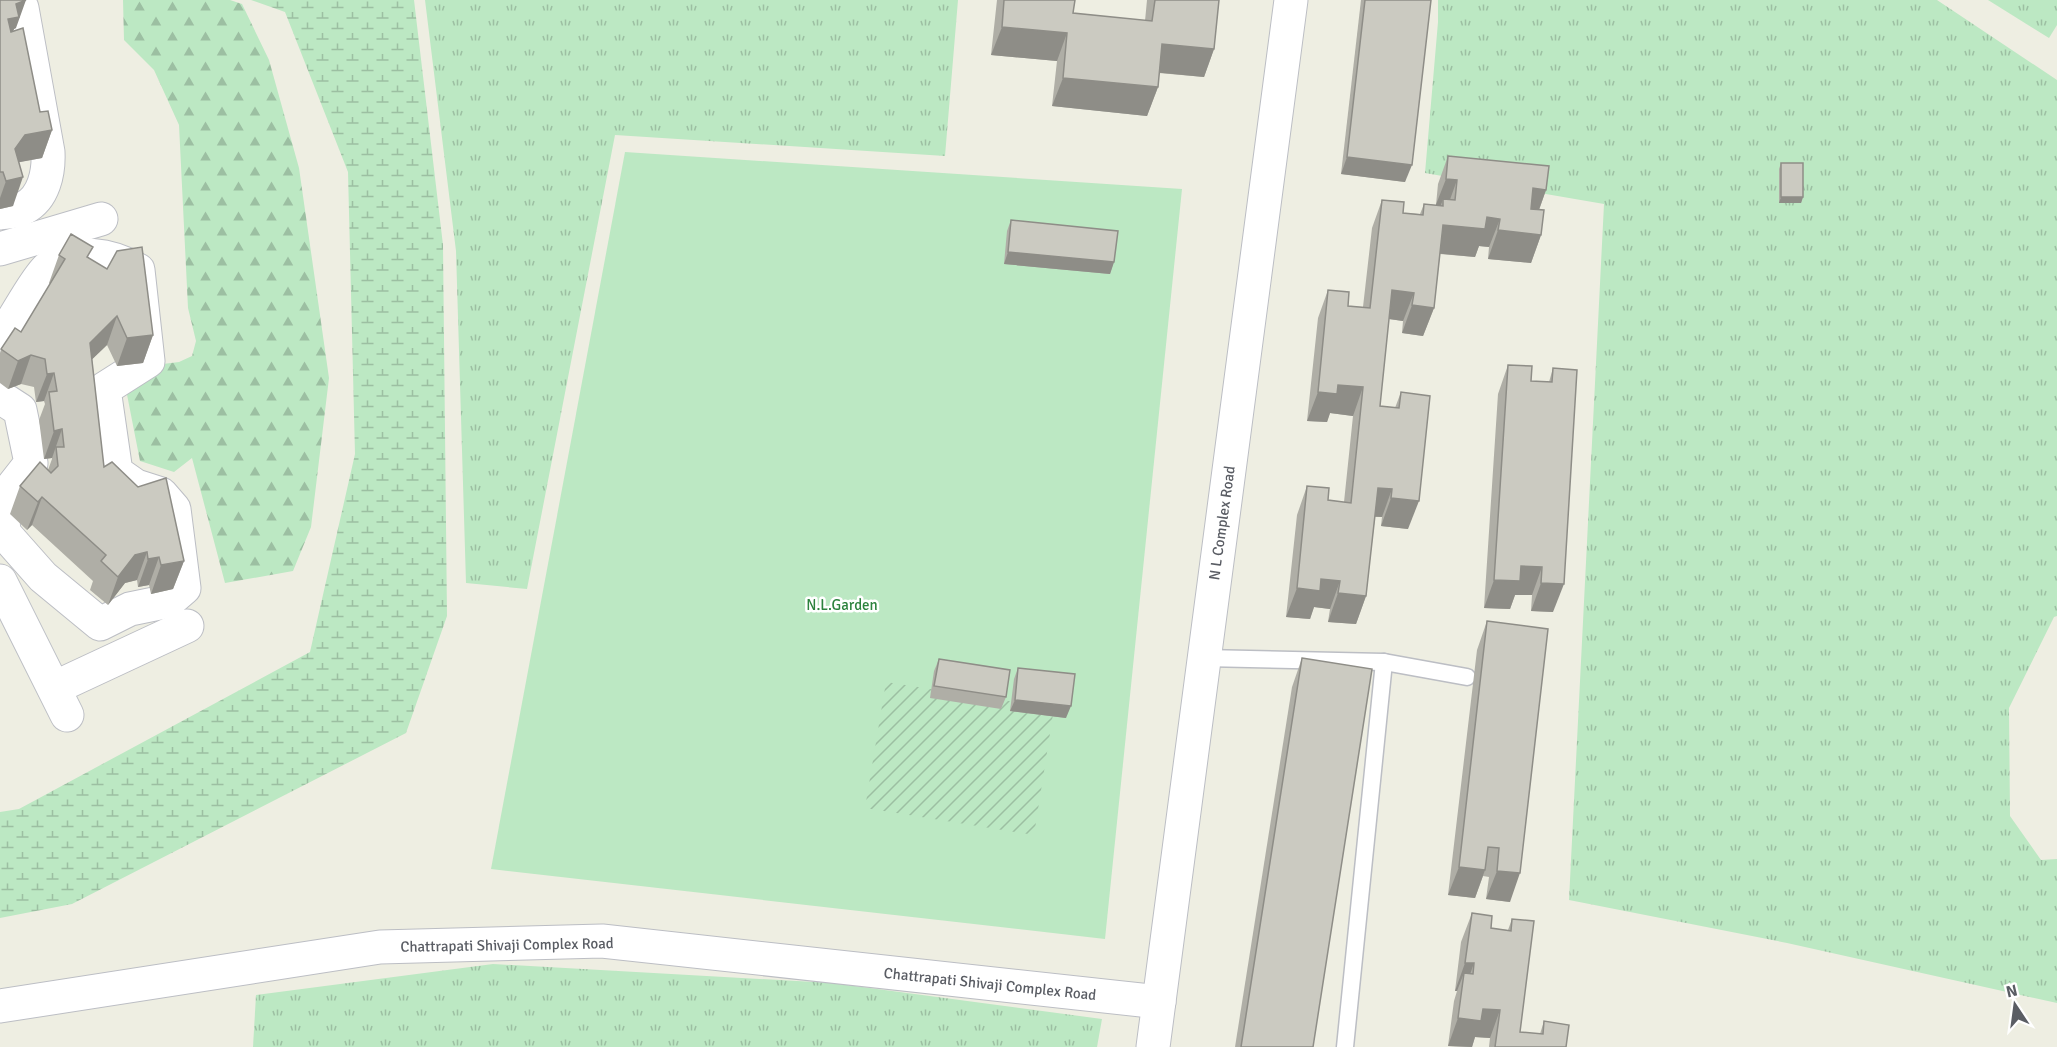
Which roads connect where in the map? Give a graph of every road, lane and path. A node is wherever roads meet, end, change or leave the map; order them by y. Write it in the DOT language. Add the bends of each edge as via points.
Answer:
graph roads {
  1 [pos="13,0"];
  2 [pos="1291,0"];
  3 [pos="0,213"];
  4 [pos="101,219"];
  5 [pos="0,249"];
  6 [pos="0,341"];
  7 [pos="0,397"];
  8 [pos="11,427"];
  9 [pos="2,533"];
  10 [pos="0,581"];
  11 [pos="187,626"];
  12 [pos="1204,658"];
  13 [pos="1384,662"];
  14 [pos="1467,677"];
  15 [pos="1159,1002"];
  16 [pos="0,1006"];
  17 [pos="1153,1047"];
  18 [pos="1345,1047"];
  1 -- 3 [label="street" via="22,8 49,168 38,195 24,209"];
  2 -- 12 [label="street, N L Complex Road"];
  4 -- 5 [label="street"];
  6 -- 9 [label="street" via="48,268 74,255 126,263 138,270 148,361 104,389 107,410 116,472 136,486 161,494 174,509 184,588 169,601 130,609 100,624 43,577"];
  7 -- 8 [label="street" via="20,410"];
  8 -- 9 [label="street" via="31,463 2,506"];
  10 -- 11 [label="street" via="61,702"];
  12 -- 13 [label="lane"];
  12 -- 15 [label="street, N L Complex Road"];
  13 -- 14 [label="lane"];
  13 -- 18 [label="lane"];
  15 -- 16 [label="street, Chattrapati Shivaji Complex Road" via="602,941 380,947"];
  15 -- 17 [label="street, N L Complex Road"];
}
